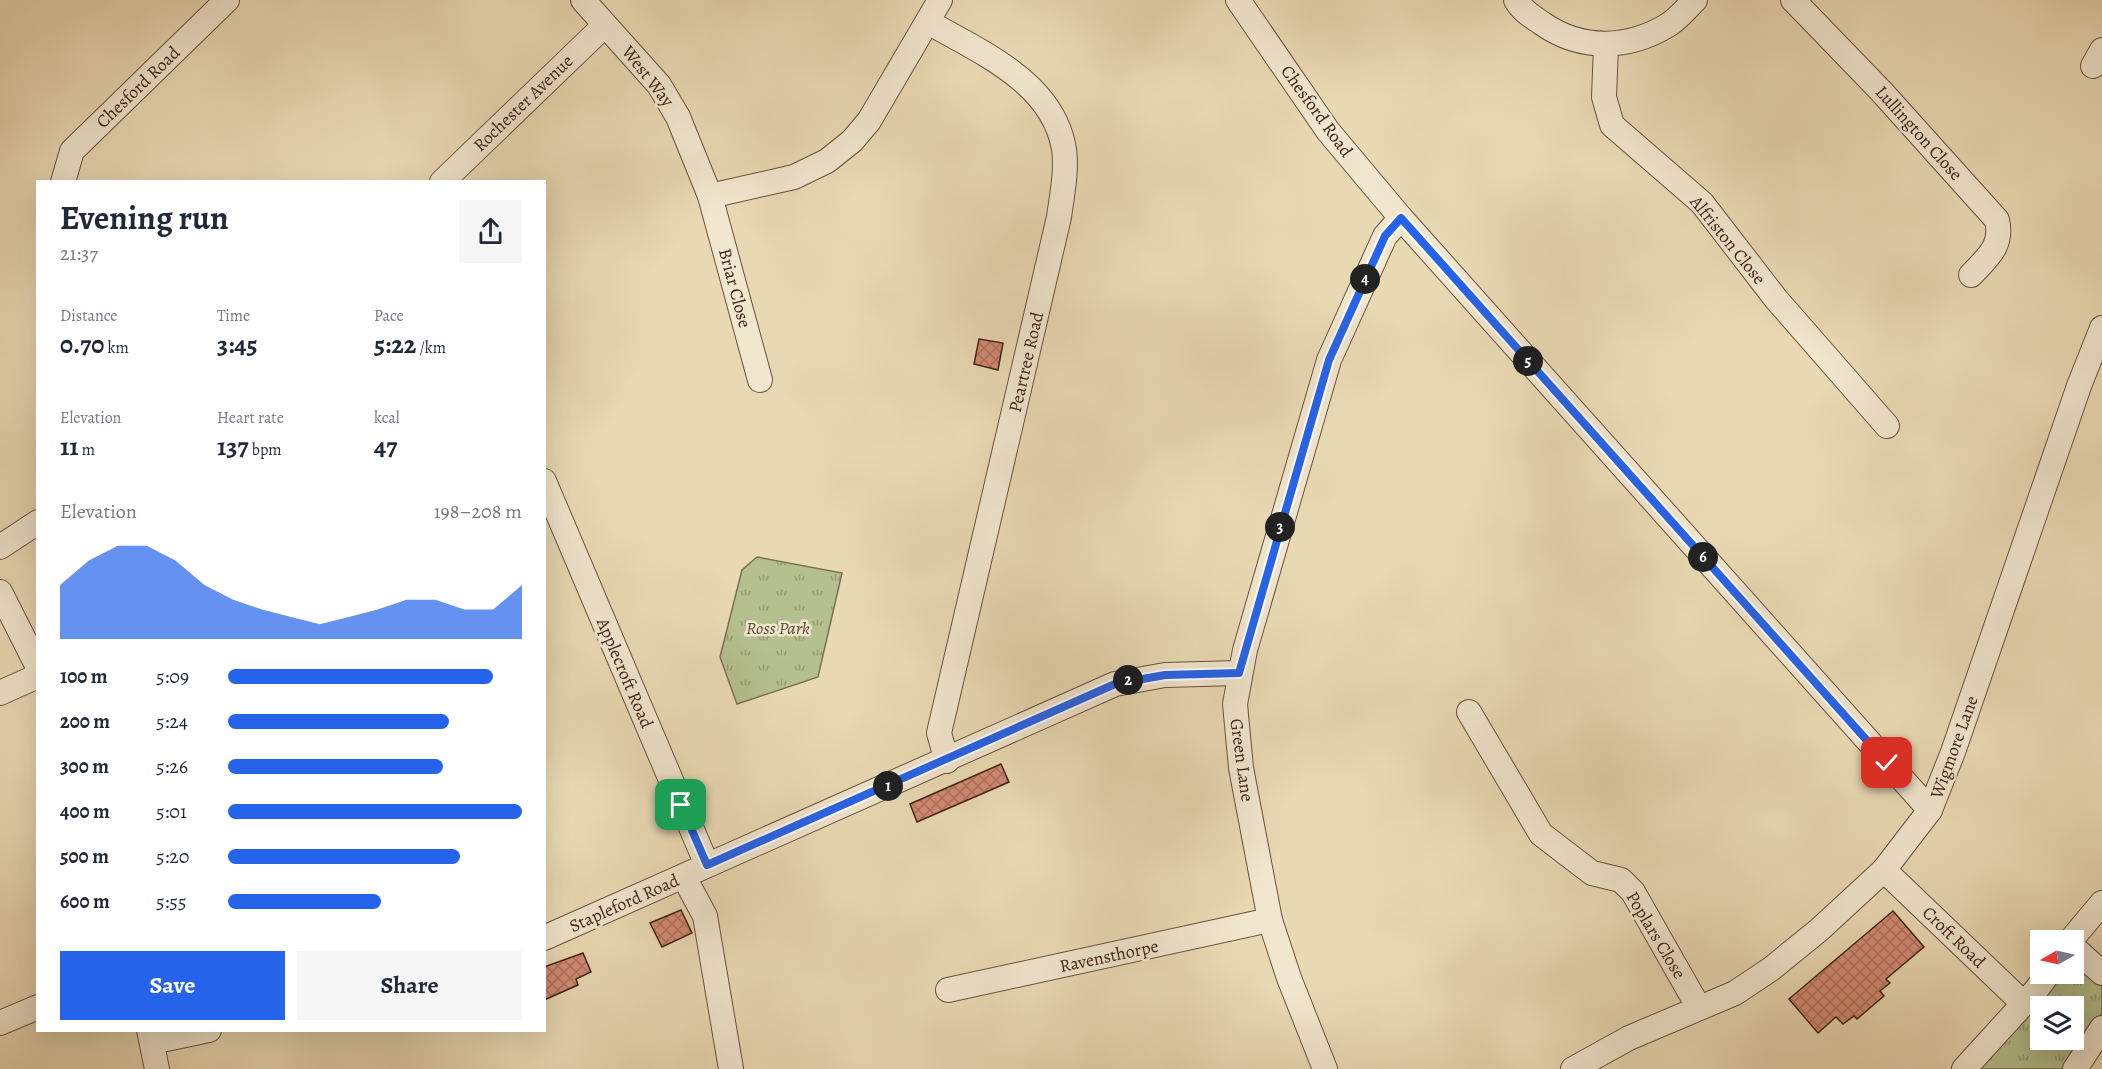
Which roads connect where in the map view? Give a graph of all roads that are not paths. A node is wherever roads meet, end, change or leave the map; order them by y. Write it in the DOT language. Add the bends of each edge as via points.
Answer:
graph roads {
  1 [pos="227,0"];
  2 [pos="583,0"];
  3 [pos="940,0"];
  4 [pos="1238,0"];
  5 [pos="1516,0"];
  6 [pos="1695,0"];
  7 [pos="1793,0"];
  8 [pos="928,22"];
  9 [pos="604,25"];
  10 [pos="1606,46"];
  11 [pos="64,180"];
  12 [pos="444,180"];
  13 [pos="710,196"];
  14 [pos="1401,218"];
  15 [pos="1971,275"];
  16 [pos="2102,328"];
  17 [pos="760,380"];
  18 [pos="1887,426"];
  19 [pos="546,486"];
  20 [pos="36,523"];
  21 [pos="0,547"];
  22 [pos="0,592"];
  23 [pos="36,663"];
  24 [pos="1239,673"];
  25 [pos="36,677"];
  26 [pos="0,693"];
  27 [pos="1469,712"];
  28 [pos="947,761"];
  29 [pos="1930,810"];
  30 [pos="707,865"];
  31 [pos="1884,870"];
  32 [pos="684,877"];
  33 [pos="2102,903"];
  34 [pos="1270,920"];
  35 [pos="2079,930"];
  36 [pos="546,937"];
  37 [pos="2084,957"];
  38 [pos="2102,973"];
  39 [pos="2040,984"];
  40 [pos="948,990"];
  41 [pos="2024,1004"];
  42 [pos="36,1008"];
  43 [pos="1699,1008"];
  44 [pos="0,1023"];
  45 [pos="2102,1028"];
  46 [pos="189,1032"];
  47 [pos="150,1036"];
  48 [pos="157,1069"];
  49 [pos="731,1069"];
  50 [pos="1325,1069"];
  51 [pos="1574,1069"];
  52 [pos="1964,1069"];
  53 [pos="2075,1069"];
  1 -- 11 [label="street, Chesford Road" via="72,152"];
  2 -- 9 [label="street, West Way"];
  3 -- 8 [label="street"];
  4 -- 14 [label="street, Chesford Road" via="1328,131"];
  5 -- 10 [label="street" via="1558,34"];
  6 -- 10 [label="street" via="1670,24 1639,39"];
  7 -- 15 [label="street, Lullington Close" via="1996,220 1999,232 1994,251"];
  8 -- 13 [label="street" via="868,121 852,141 827,161 794,177"];
  8 -- 28 [label="street, Peartree Road" via="1017,76 1037,93 1060,133 1065,166 1059,217 939,734"];
  9 -- 12 [label="street, Rochester Avenue"];
  9 -- 13 [label="street, West Way" via="664,93 691,144"];
  10 -- 18 [label="street, Alfriston Close" via="1604,97 1612,126 1702,203 1776,299"];
  13 -- 17 [label="street, Briar Close"];
  14 -- 24 [label="street, Green Lane" via="1385,236 1329,360"];
  14 -- 29 [label="street, Chesford Road"];
  16 -- 29 [label="street, Wigmore Lane"];
  19 -- 30 [label="street, Applecroft Road"];
  20 -- 21 [label="street"];
  22 -- 23 [label="street"];
  24 -- 28 [label="street, Stapleford Road" via="1165,675 1115,684"];
  24 -- 34 [label="street, Green Lane" via="1235,704 1237,736"];
  25 -- 26 [label="street"];
  27 -- 43 [label="street, Poplars Close" via="1541,834 1592,873 1621,880 1633,892"];
  28 -- 30 [label="street, Stapleford Road"];
  29 -- 31 [label="street, Wigmore Lane"];
  30 -- 32 [label="street, Stapleford Road"];
  31 -- 41 [label="street, Croft Road"];
  31 -- 43 [label="street, Wigmore Lane" via="1771,969 1735,993"];
  32 -- 36 [label="street, Stapleford Road"];
  32 -- 49 [label="street" via="705,916"];
  33 -- 35 [label="street"];
  34 -- 40 [label="street, Ravensthorpe"];
  34 -- 50 [label="street, Green Lane"];
  37 -- 38 [label="street"];
  39 -- 41 [label="street"];
  41 -- 52 [label="street"];
  42 -- 44 [label="street"];
  43 -- 51 [label="street, Wigmore Lane" via="1629,1038"];
  45 -- 53 [label="street"];
  46 -- 47 [label="street"];
  47 -- 48 [label="street"];
}
